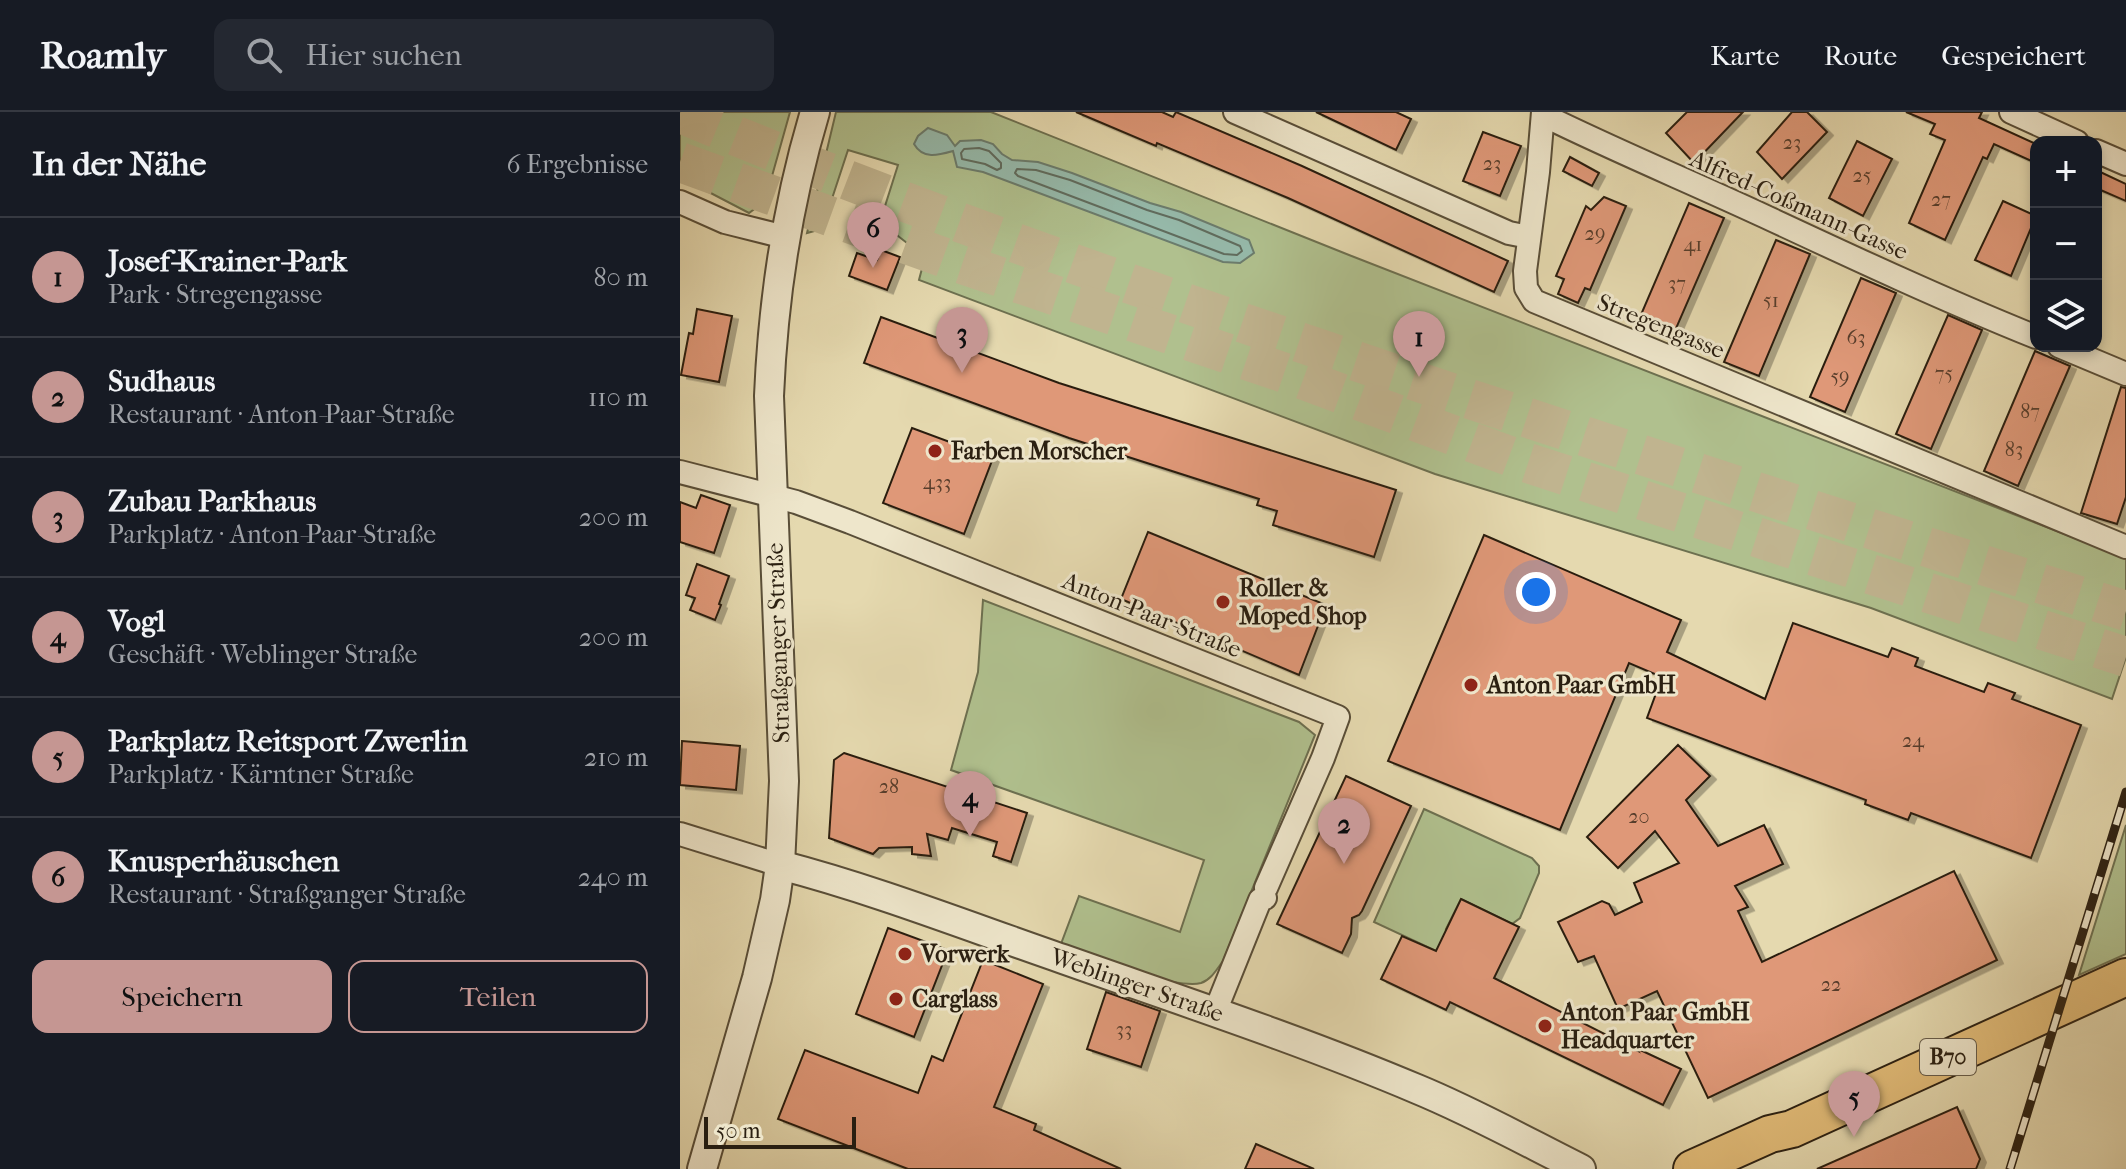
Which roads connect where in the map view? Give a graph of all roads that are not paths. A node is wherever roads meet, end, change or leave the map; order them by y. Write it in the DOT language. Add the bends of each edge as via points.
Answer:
graph roads {
  1 [pos="815,112"];
  2 [pos="1235,112"];
  3 [pos="2011,112"];
  4 [pos="1543,114"];
  5 [pos="2064,136"];
  6 [pos="2102,154"];
  7 [pos="2126,164"];
  8 [pos="680,202"];
  9 [pos="785,237"];
  10 [pos="1529,237"];
  11 [pos="2030,334"];
  12 [pos="2073,352"];
  13 [pos="2126,374"];
  14 [pos="680,472"];
  15 [pos="773,496"];
  16 [pos="2126,547"];
  17 [pos="680,834"];
  18 [pos="780,865"];
  19 [pos="2126,977"];
  20 [pos="1215,1012"];
  21 [pos="702,1169"];
  22 [pos="1581,1169"];
  23 [pos="1692,1169"];
  1 -- 9 [label="street, Straßganger Straße"];
  2 -- 10 [label="street" via="1509,233"];
  3 -- 5 [label="street"];
  4 -- 10 [label="street, Alfred-Coßmann-Gasse"];
  4 -- 11 [label="street, Alfred-Coßmann-Gasse"];
  6 -- 7 [label="street"];
  8 -- 9 [label="street" via="725,222"];
  9 -- 15 [label="street, Straßganger Straße" via="771,341"];
  10 -- 16 [label="street, Stregengasse" via="1525,278 1534,301"];
  12 -- 13 [label="street"];
  14 -- 15 [label="street"];
  15 -- 18 [label="street, Straßganger Straße" via="784,781"];
  15 -- 20 [label="street, Anton-Paar-Straße" via="1338,717"];
  17 -- 18 [label="street, Weblinger Straße"];
  18 -- 20 [label="street, Weblinger Straße"];
  18 -- 21 [label="street, Straßganger Straße" via="757,978"];
  19 -- 23 [label="main road, B70"];
  20 -- 22 [label="street, Weblinger Straße" via="1421,1090"];
}
